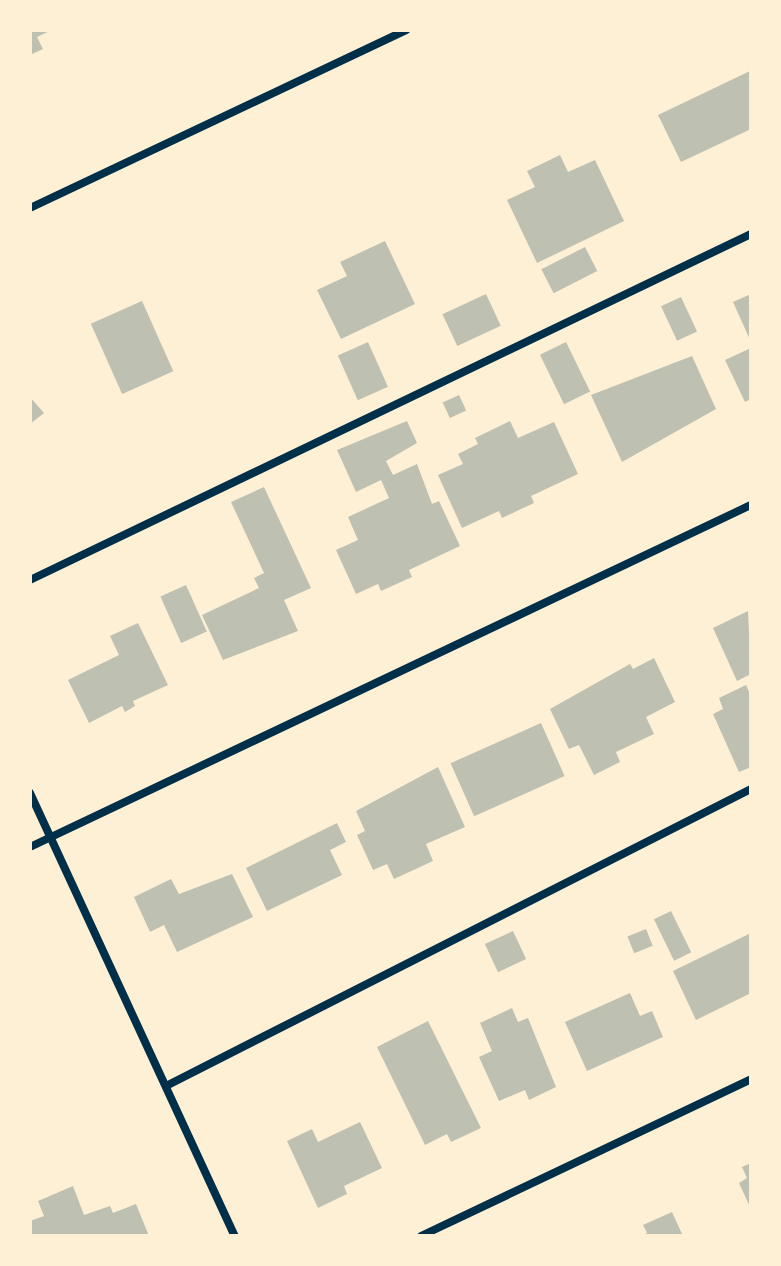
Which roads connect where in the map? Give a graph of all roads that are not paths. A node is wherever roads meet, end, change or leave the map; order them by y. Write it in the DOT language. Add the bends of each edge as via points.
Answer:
graph roads {
  1 [pos="406,30"];
  2 [pos="30,208"];
  3 [pos="751,234"];
  4 [pos="751,505"];
  5 [pos="30,580"];
  6 [pos="751,789"];
  7 [pos="30,793"];
  8 [pos="51,837"];
  9 [pos="30,847"];
  10 [pos="751,1079"];
  11 [pos="166,1086"];
  12 [pos="235,1236"];
  13 [pos="421,1236"];
  1 -- 2 [label="street"];
  3 -- 5 [label="street"];
  4 -- 8 [label="street"];
  6 -- 11 [label="street"];
  7 -- 8 [label="street"];
  8 -- 9 [label="street"];
  8 -- 11 [label="street"];
  10 -- 13 [label="street"];
  11 -- 12 [label="street"];
}
